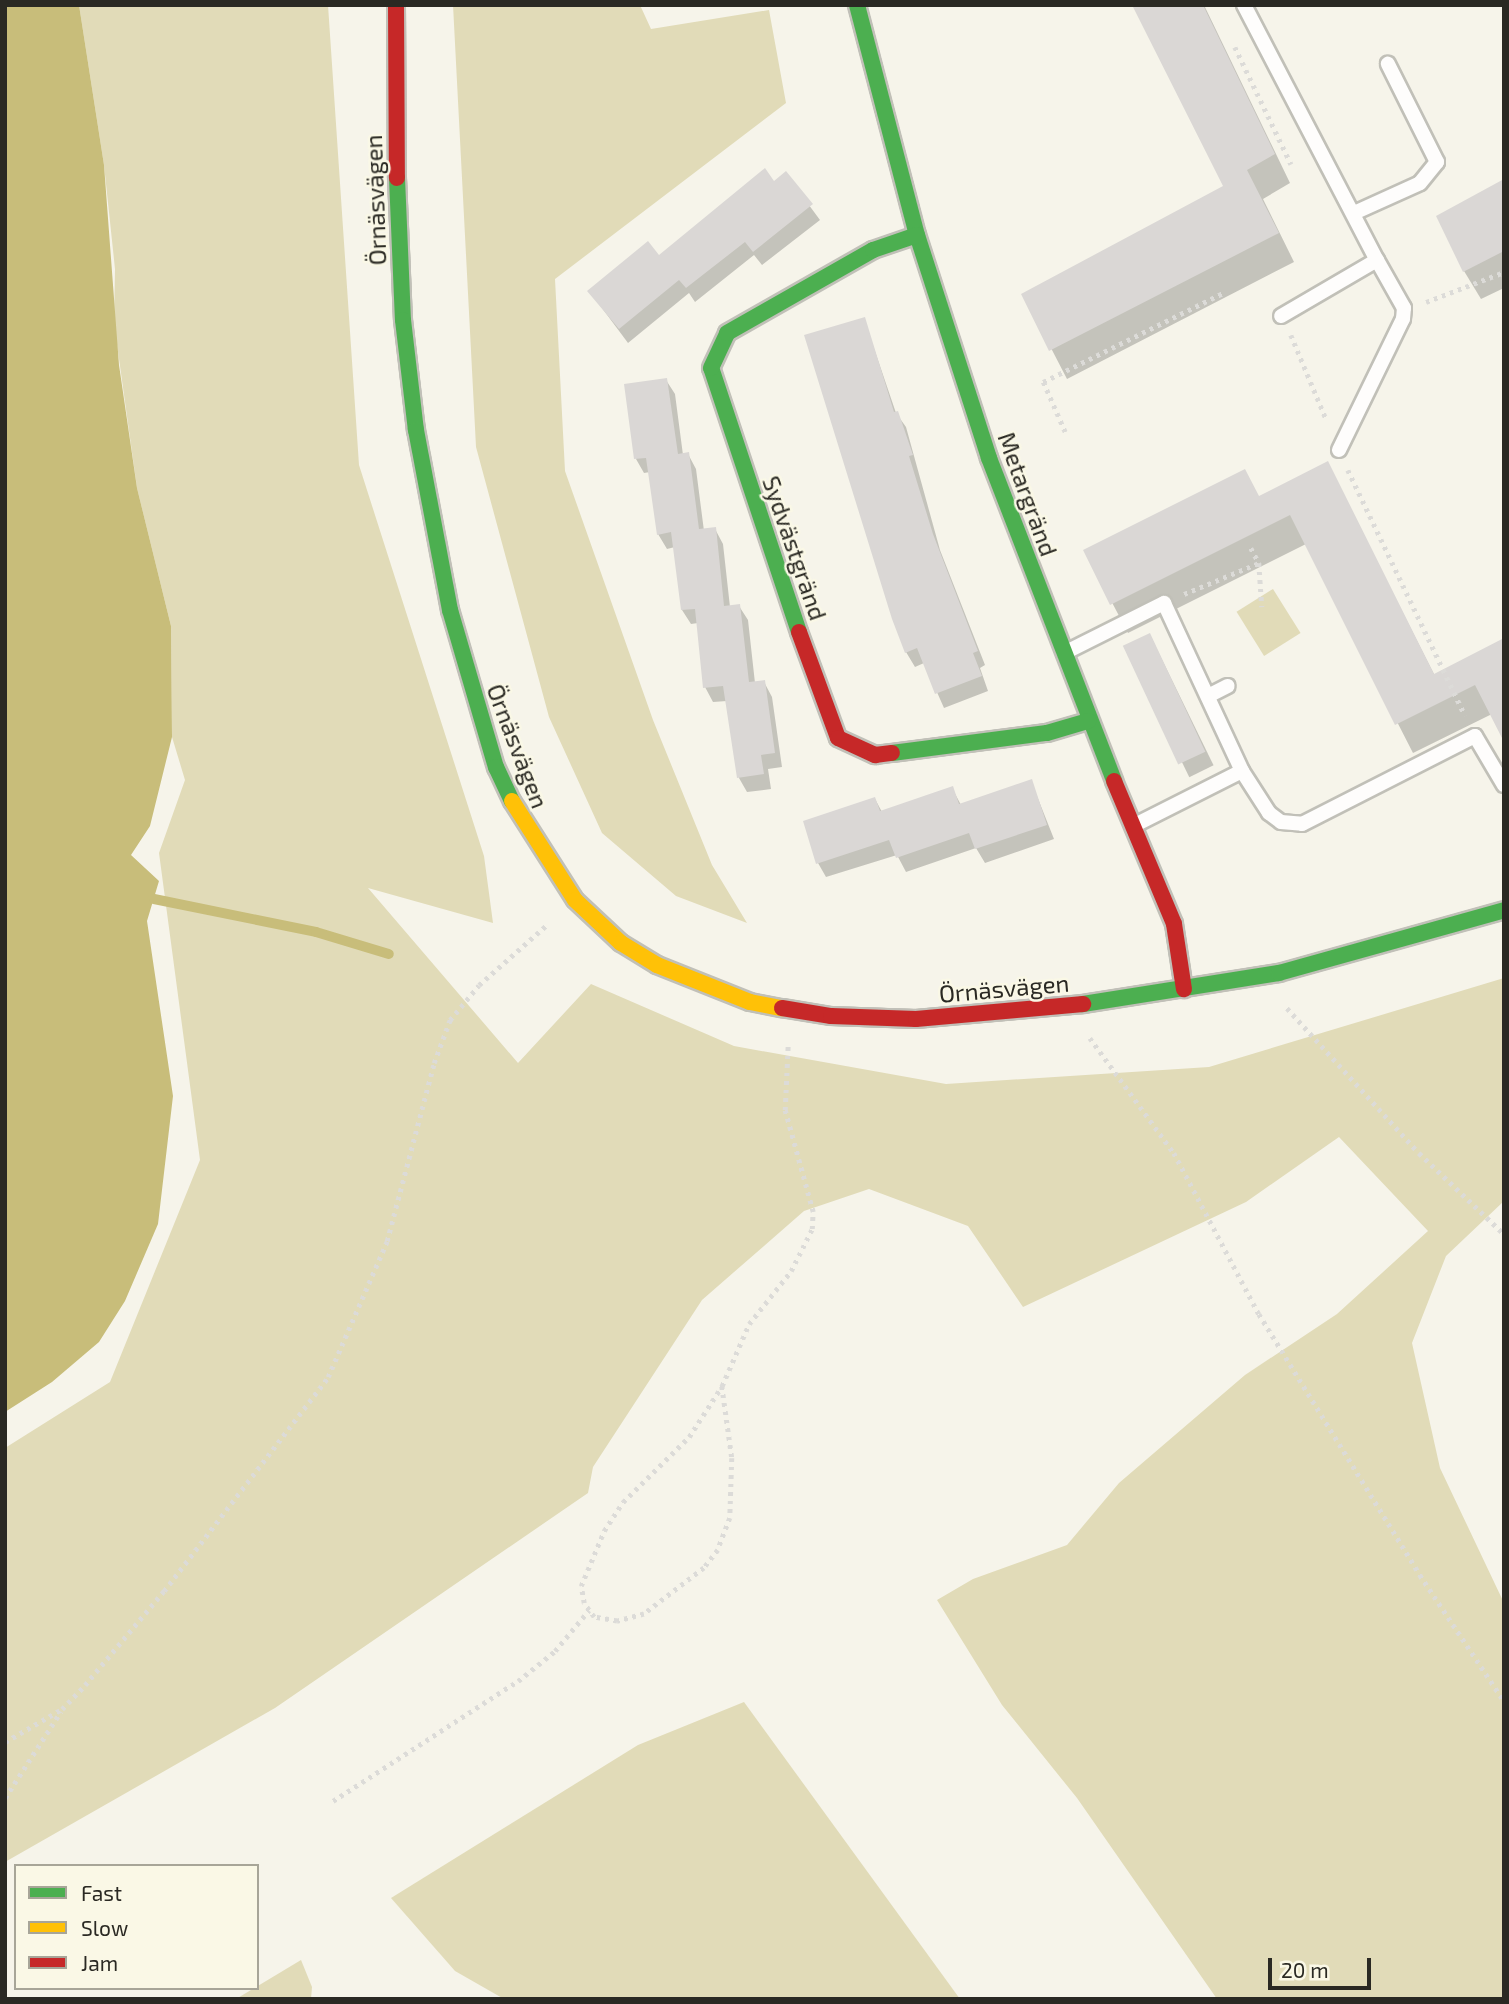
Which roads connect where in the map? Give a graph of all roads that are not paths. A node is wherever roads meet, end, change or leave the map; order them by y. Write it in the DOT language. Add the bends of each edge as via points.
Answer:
graph roads {
  1 [pos="396,5"];
  2 [pos="857,5"];
  3 [pos="1244,5"];
  4 [pos="1388,64"];
  5 [pos="1354,213"];
  6 [pos="917,235"];
  7 [pos="1377,260"];
  8 [pos="1281,316"];
  9 [pos="1339,450"];
  10 [pos="1063,654"];
  11 [pos="1228,686"];
  12 [pos="1208,696"];
  13 [pos="1088,721"];
  14 [pos="1242,771"];
  15 [pos="1504,785"];
  16 [pos="1132,827"];
  17 [pos="1504,910"];
  18 [pos="1184,989"];
  1 -- 18 [label="street, Örnäsvägen" via="397,208 403,320 432,526 469,680 496,767 519,817 575,900 621,943 657,965 721,993 793,1012 916,1019 1066,1006"];
  2 -- 6 [label="street, Metargränd"];
  3 -- 5 [label="lane"];
  4 -- 5 [label="lane" via="1437,162 1419,183"];
  5 -- 7 [label="lane"];
  6 -- 10 [label="street, Metargränd" via="989,458"];
  6 -- 13 [label="street, Sydvästgränd" via="873,250 727,333 711,368 811,667 838,738 875,755 1047,733"];
  7 -- 8 [label="lane"];
  7 -- 9 [label="lane" via="1404,308 1400,328"];
  10 -- 12 [label="lane" via="1164,603"];
  10 -- 13 [label="street, Metargränd"];
  11 -- 12 [label="lane"];
  12 -- 14 [label="lane"];
  13 -- 16 [label="street, Metargränd"];
  14 -- 15 [label="lane" via="1269,813 1281,822 1302,824 1475,736"];
  14 -- 16 [label="lane"];
  16 -- 18 [label="street, Metargränd" via="1174,924"];
  17 -- 18 [label="street, Örnäsvägen" via="1362,953"];
}
